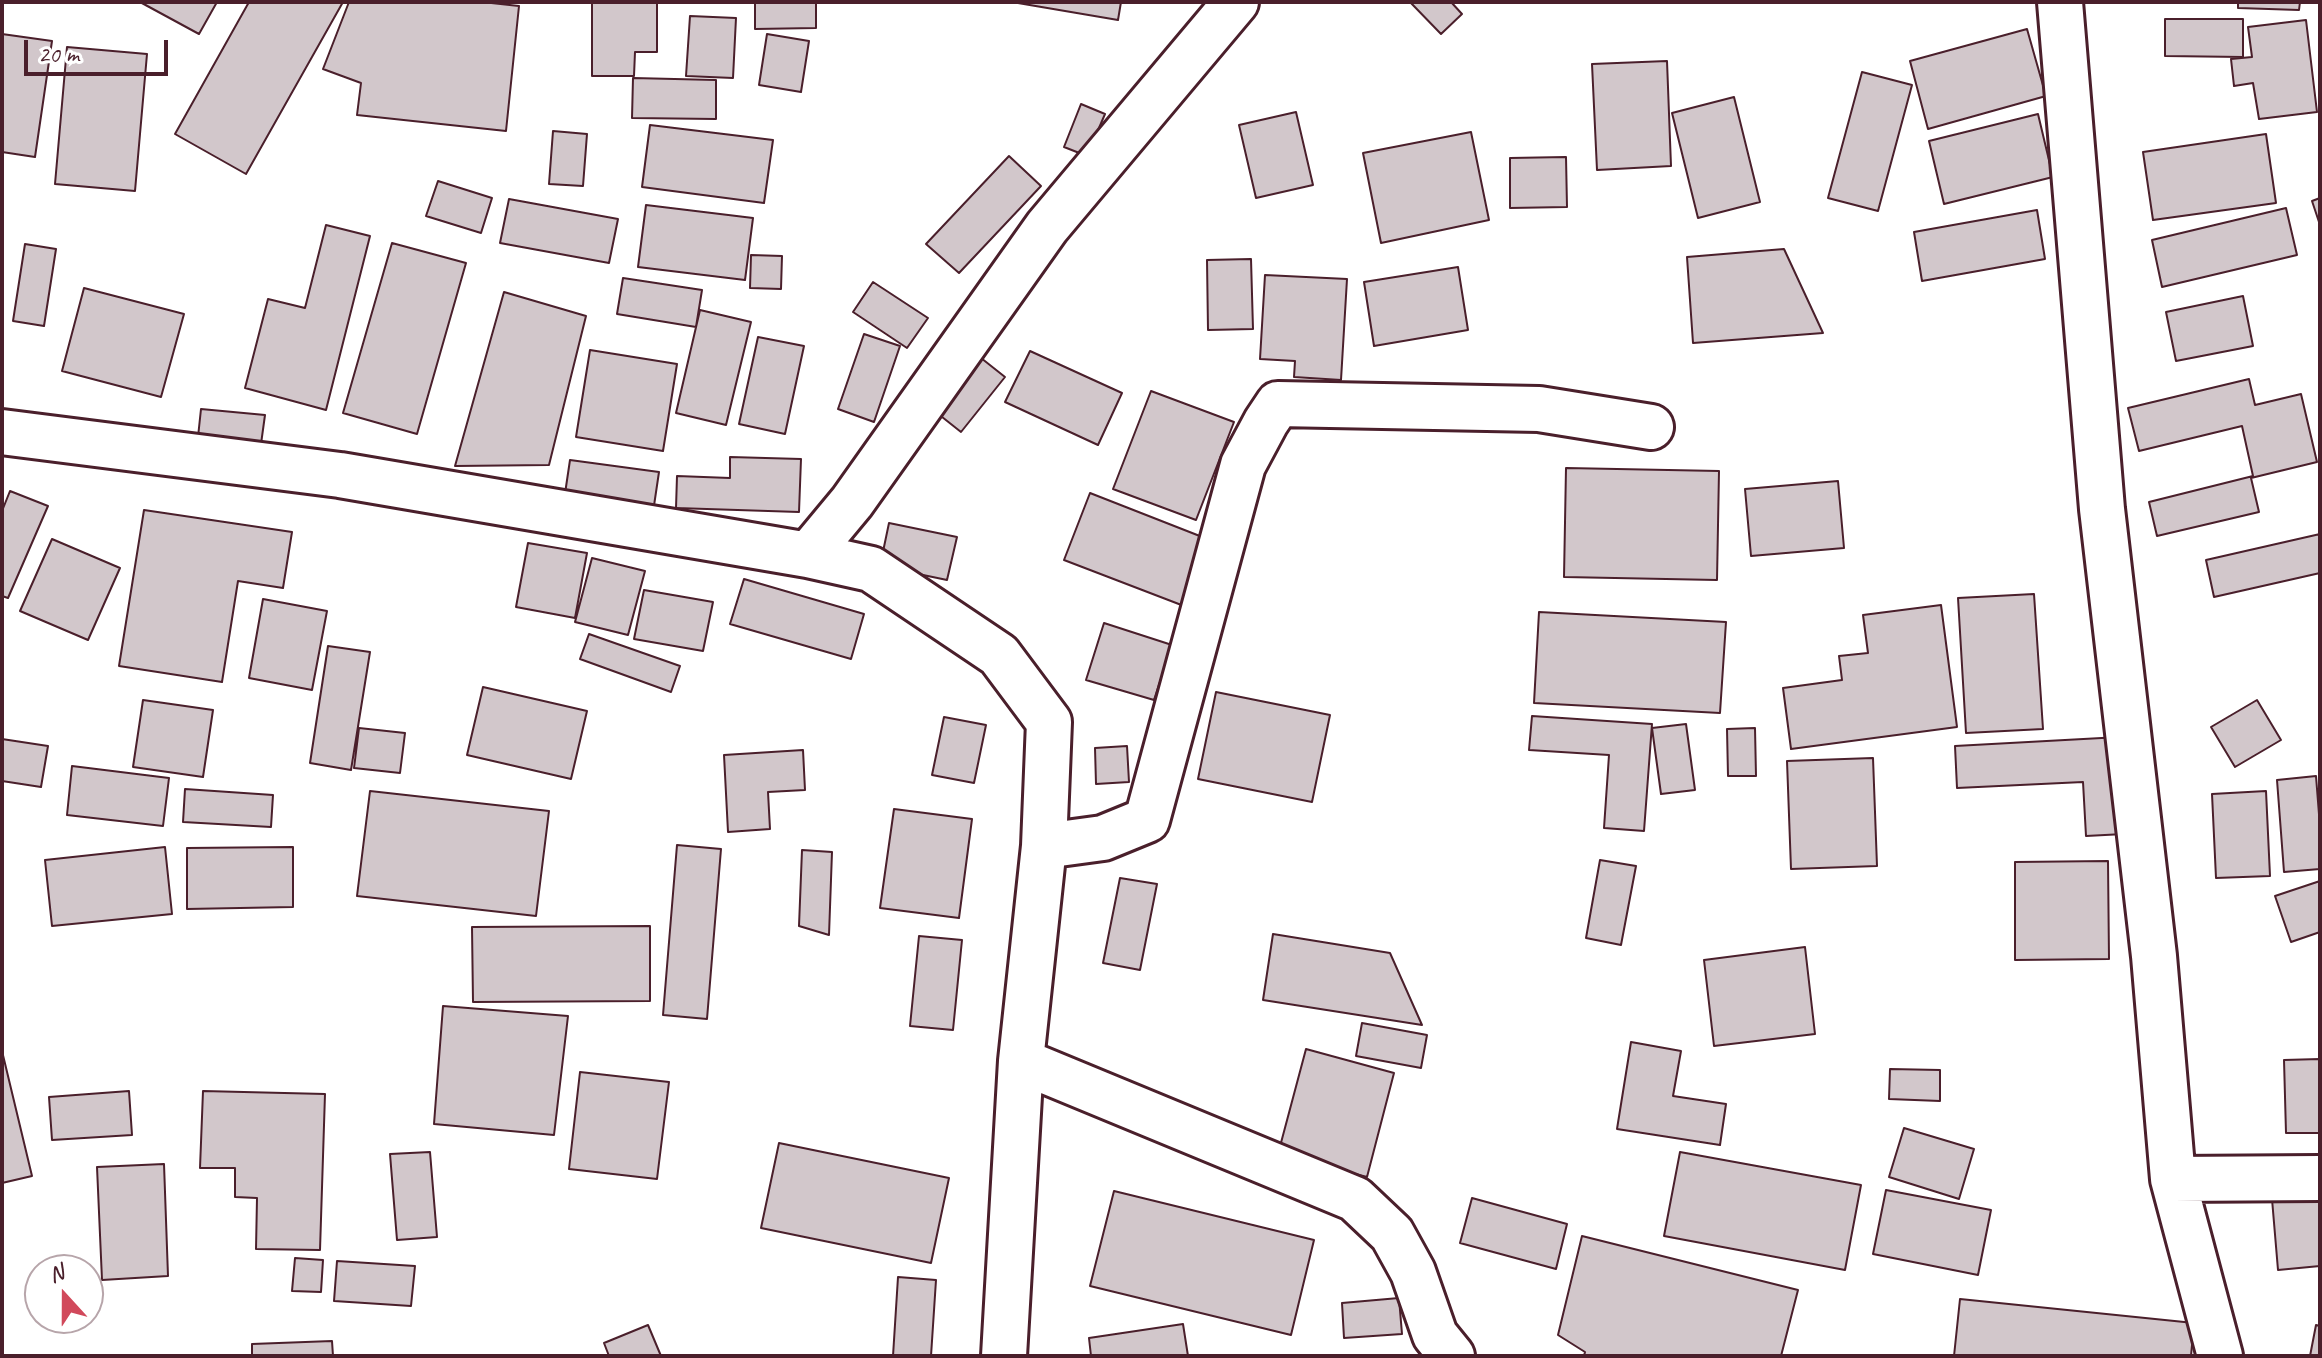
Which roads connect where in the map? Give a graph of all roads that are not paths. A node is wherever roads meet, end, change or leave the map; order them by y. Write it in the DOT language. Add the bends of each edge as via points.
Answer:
graph roads {
  1 [pos="1236,2"];
  2 [pos="2060,2"];
  3 [pos="1651,427"];
  4 [pos="2,432"];
  5 [pos="808,555"];
  6 [pos="1044,846"];
  7 [pos="1021,1061"];
  8 [pos="2320,1178"];
  9 [pos="2173,1179"];
  10 [pos="1004,1356"];
  11 [pos="1452,1356"];
  12 [pos="2220,1356"];
  1 -- 5 [label="street" via="1047,227 852,502"];
  2 -- 9 [label="street" via="2102,509 2154,956"];
  3 -- 6 [label="street" via="1539,409 1278,404 1243,465 1147,820 1103,838"];
  4 -- 5 [label="street" via="340,475"];
  5 -- 6 [label="street" via="871,569 999,655 1049,722"];
  6 -- 7 [label="street"];
  7 -- 10 [label="street"];
  7 -- 11 [label="street" via="1355,1199 1392,1234 1413,1272 1435,1335"];
  8 -- 9 [label="street"];
  9 -- 12 [label="street"];
}
